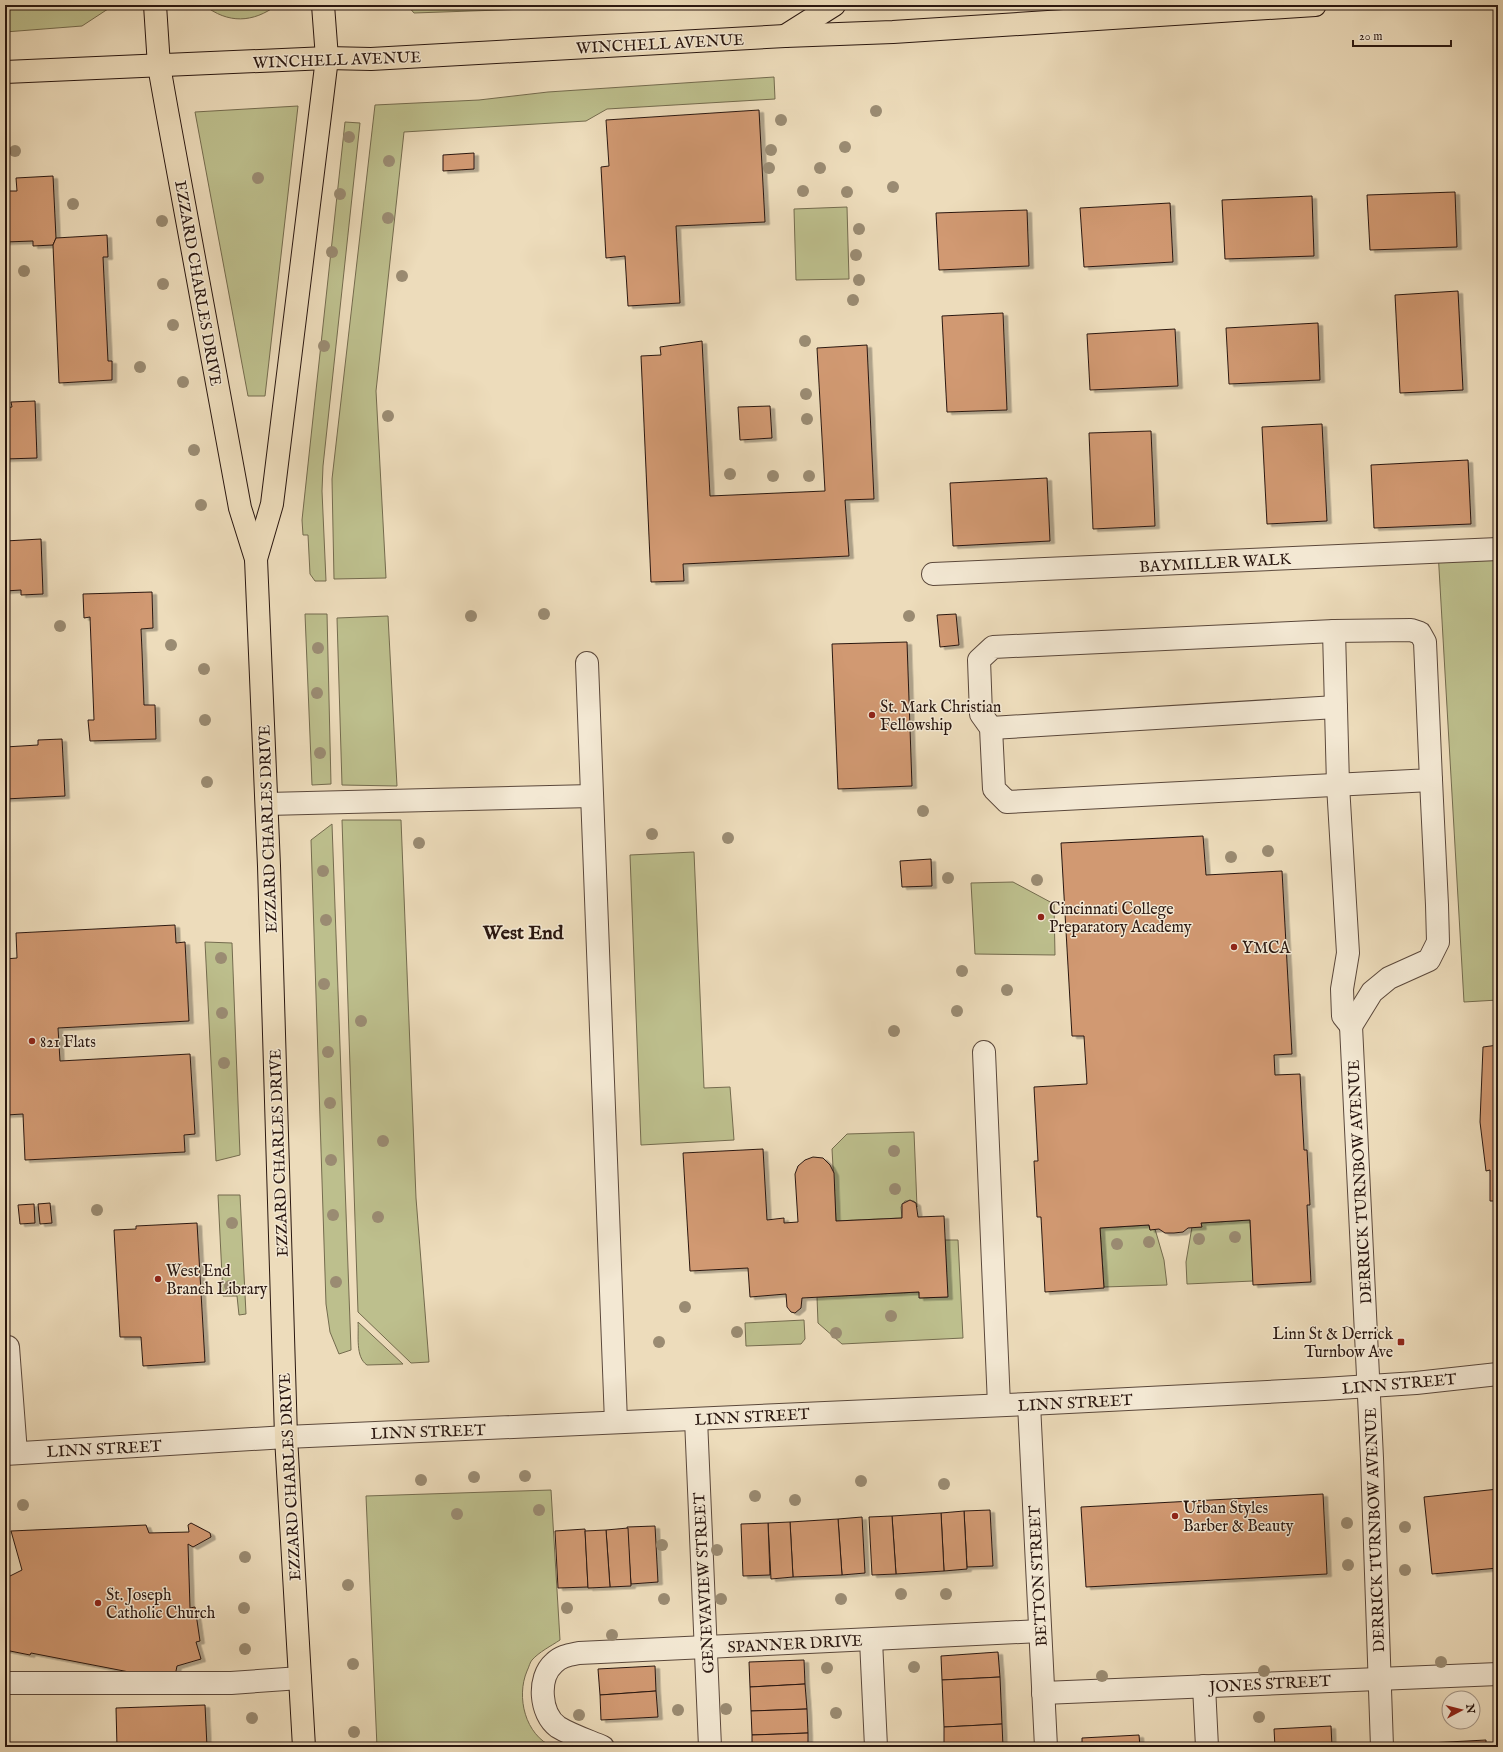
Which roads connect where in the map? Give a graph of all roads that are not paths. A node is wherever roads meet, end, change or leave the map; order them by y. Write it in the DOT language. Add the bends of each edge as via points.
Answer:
graph roads {
  1 [pos="155,5"];
  2 [pos="323,5"];
  3 [pos="834,5"];
  4 [pos="1315,5"];
  5 [pos="785,36"];
  6 [pos="327,58"];
  7 [pos="159,66"];
  8 [pos="5,72"];
  9 [pos="1498,549"];
  10 [pos="256,559"];
  11 [pos="933,574"];
  12 [pos="1334,631"];
  13 [pos="587,662"];
  14 [pos="1336,707"];
  15 [pos="991,728"];
  16 [pos="1431,780"];
  17 [pos="1338,785"];
  18 [pos="592,796"];
  19 [pos="267,804"];
  20 [pos="1351,1026"];
  21 [pos="984,1052"];
  22 [pos="5,1347"];
  23 [pos="1498,1374"];
  24 [pos="1369,1386"];
  25 [pos="1029,1404"];
  26 [pos="999,1405"];
  27 [pos="696,1419"];
  28 [pos="616,1422"];
  29 [pos="286,1437"];
  30 [pos="11,1454"];
  31 [pos="1040,1631"];
  32 [pos="870,1640"];
  33 [pos="706,1647"];
  34 [pos="1498,1674"];
  35 [pos="300,1678"];
  36 [pos="1380,1678"];
  37 [pos="5,1683"];
  38 [pos="1204,1686"];
  39 [pos="1043,1693"];
  40 [pos="304,1747"];
  41 [pos="603,1747"];
  42 [pos="710,1747"];
  43 [pos="876,1747"];
  44 [pos="1046,1747"];
  45 [pos="1207,1747"];
  46 [pos="1382,1747"];
  1 -- 7 [label="main road, EZZARD CHARLES DRIVE"];
  2 -- 6 [label="main road, EZZARD CHARLES DRIVE"];
  3 -- 5 [label="main road"];
  4 -- 5 [label="main road, WINCHELL AVENUE" via="893,32"];
  5 -- 6 [label="main road, WINCHELL AVENUE" via="371,60"];
  6 -- 7 [label="main road, WINCHELL AVENUE"];
  6 -- 10 [label="main road, EZZARD CHARLES DRIVE" via="272,504"];
  7 -- 8 [label="main road, WINCHELL AVENUE"];
  7 -- 10 [label="main road, EZZARD CHARLES DRIVE" via="240,508"];
  9 -- 11 [label="street, BAYMILLER WALK"];
  10 -- 19 [label="main road, EZZARD CHARLES DRIVE"];
  12 -- 14 [label="street"];
  12 -- 15 [label="street" via="993,647 979,660 981,714"];
  12 -- 16 [label="street" via="1411,630 1420,633 1425,642"];
  13 -- 18 [label="street"];
  14 -- 15 [label="street"];
  14 -- 17 [label="street"];
  15 -- 17 [label="street" via="994,788 1007,802"];
  16 -- 17 [label="street"];
  16 -- 20 [label="street" via="1438,942 1429,960 1389,978 1372,992"];
  17 -- 20 [label="street" via="1348,953 1342,989 1343,1016"];
  18 -- 19 [label="street"];
  18 -- 28 [label="street"];
  19 -- 29 [label="main road, EZZARD CHARLES DRIVE"];
  20 -- 24 [label="street, DERRICK TURNBOW AVENUE"];
  21 -- 26 [label="street"];
  22 -- 30 [label="street" via="8,1347"];
  23 -- 24 [label="street, LINN STREET"];
  24 -- 25 [label="street, LINN STREET"];
  24 -- 36 [label="street, DERRICK TURNBOW AVENUE"];
  25 -- 26 [label="street, LINN STREET"];
  25 -- 31 [label="street, BETTON STREET"];
  26 -- 27 [label="street, LINN STREET"];
  27 -- 28 [label="street, LINN STREET"];
  27 -- 33 [label="street, GENEVAVIEW STREET"];
  28 -- 29 [label="street, LINN STREET"];
  29 -- 30 [label="street, LINN STREET"];
  29 -- 35 [label="main road, EZZARD CHARLES DRIVE"];
  31 -- 32 [label="street, SPANNER DRIVE"];
  31 -- 39 [label="street, BETTON STREET"];
  32 -- 33 [label="street, SPANNER DRIVE"];
  32 -- 43 [label="street"];
  33 -- 41 [label="street, SPANNER DRIVE" via="579,1653 564,1656 552,1664 542,1692 545,1710 557,1726"];
  33 -- 42 [label="street, GENEVAVIEW STREET"];
  34 -- 36 [label="street, JONES STREET"];
  35 -- 37 [label="street" via="231,1683"];
  35 -- 40 [label="main road, EZZARD CHARLES DRIVE"];
  36 -- 38 [label="street, JONES STREET"];
  36 -- 46 [label="street, DERRICK TURNBOW AVENUE"];
  38 -- 39 [label="street, JONES STREET"];
  38 -- 45 [label="street"];
  39 -- 44 [label="street, BETTON STREET"];
}
